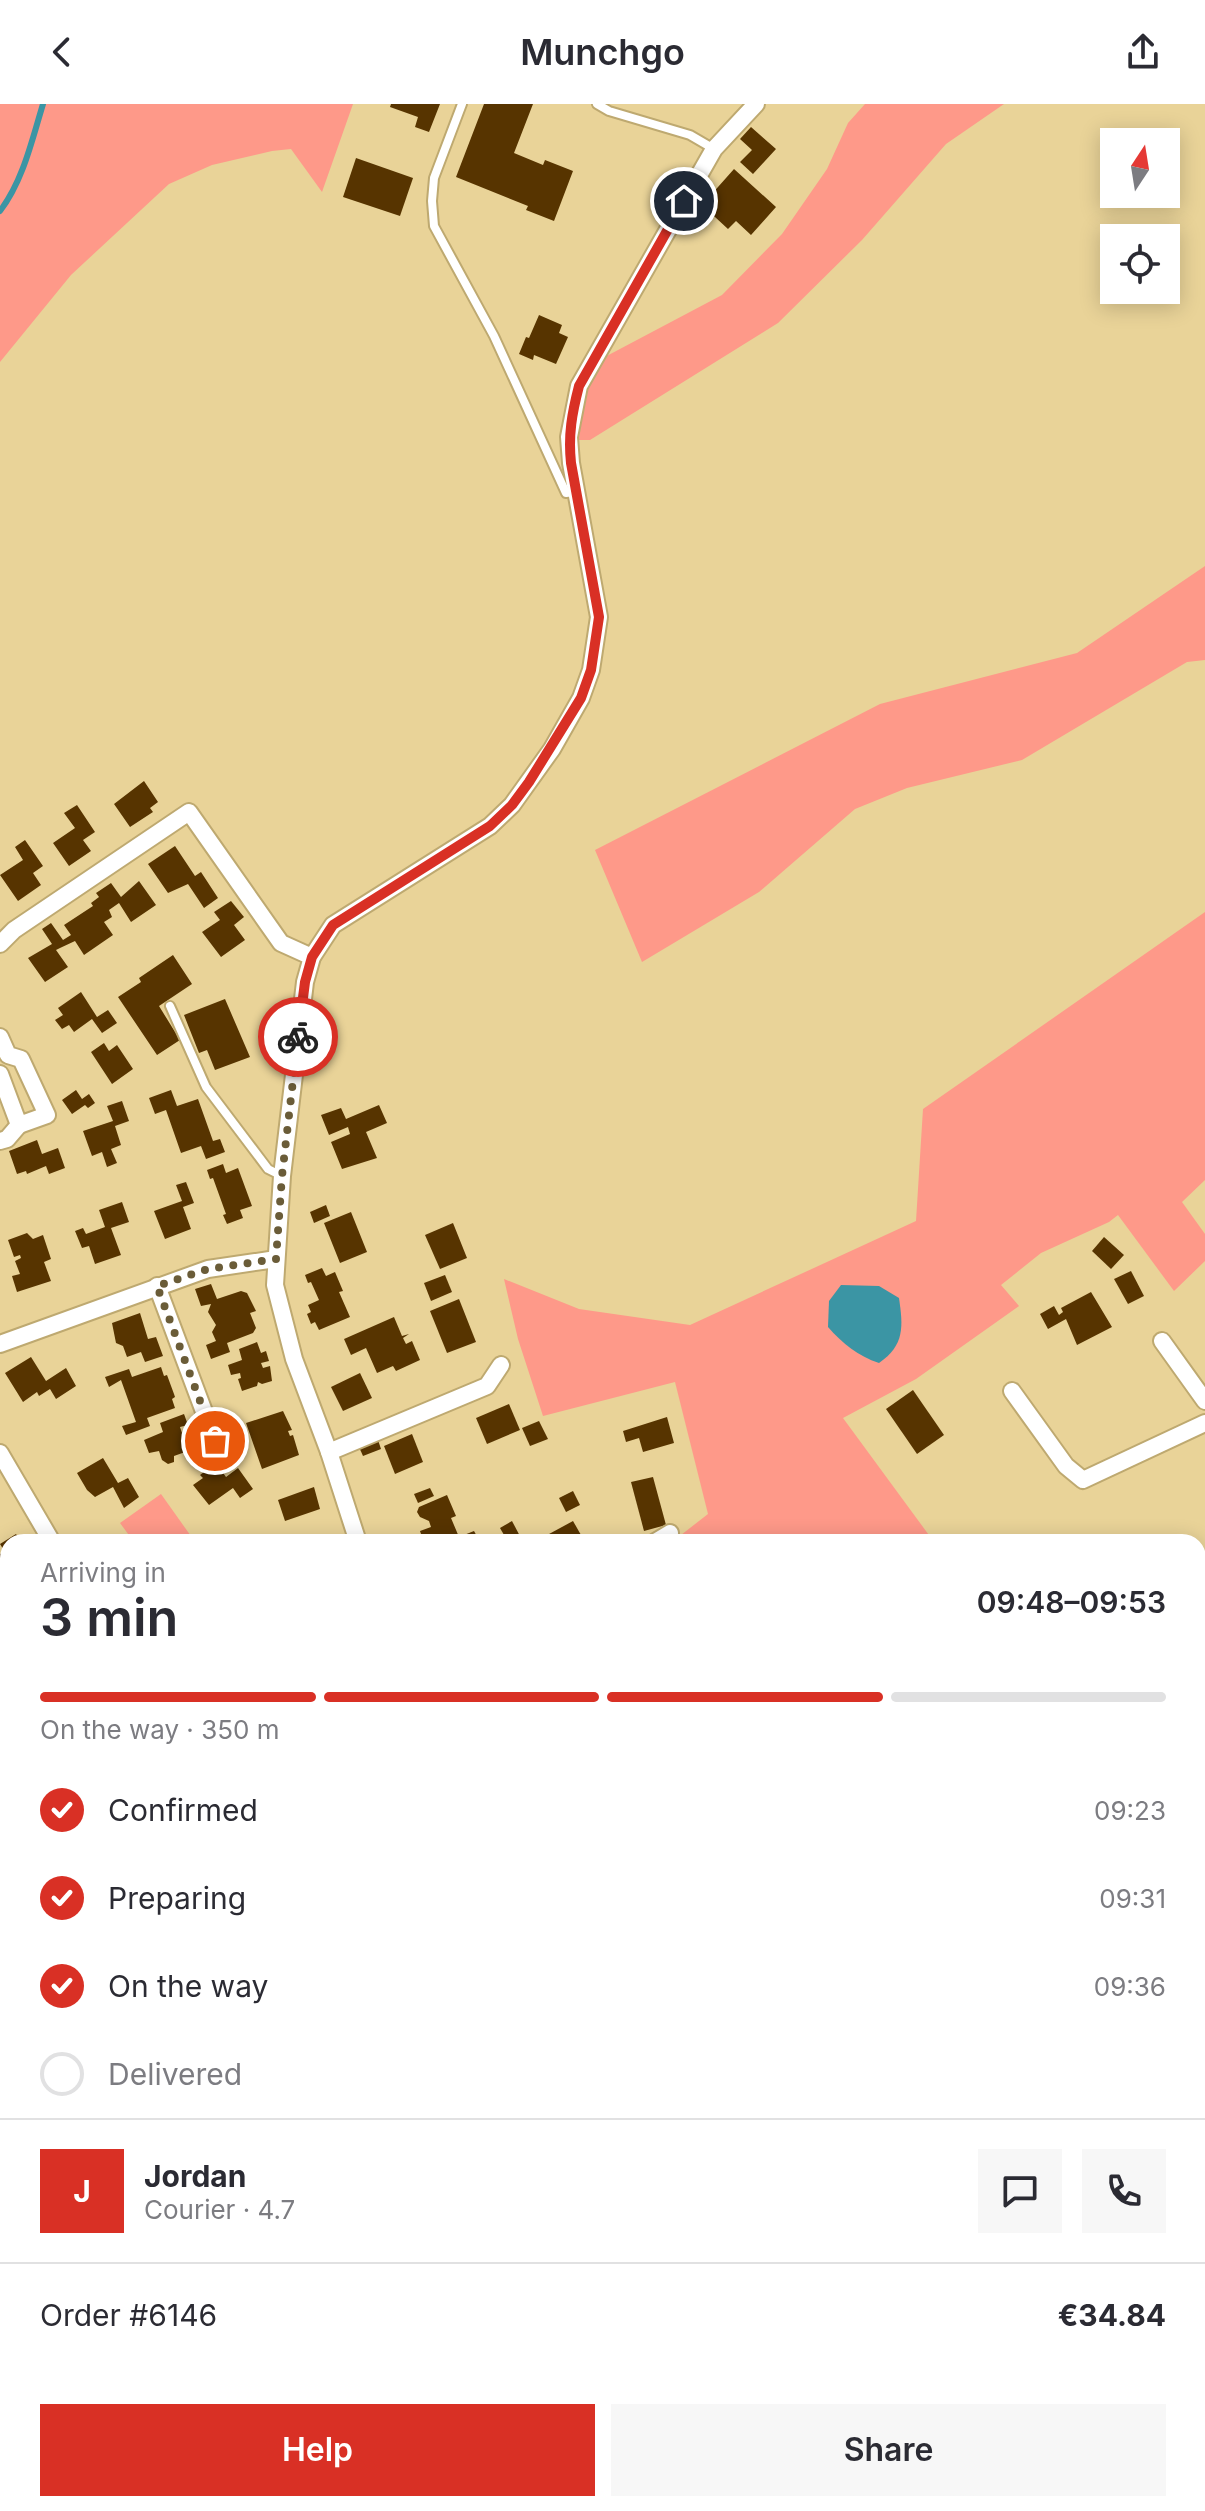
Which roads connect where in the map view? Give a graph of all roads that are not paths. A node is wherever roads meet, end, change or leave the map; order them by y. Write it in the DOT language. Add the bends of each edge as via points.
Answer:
graph roads {
  1 [pos="462,104"];
  2 [pos="597,104"];
  3 [pos="756,104"];
  4 [pos="714,149"];
  5 [pos="575,492"];
  6 [pos="0,944"];
  7 [pos="312,957"];
  8 [pos="170,1006"];
  9 [pos="0,1037"];
  10 [pos="4,1061"];
  11 [pos="0,1074"];
  12 [pos="19,1125"];
  13 [pos="0,1141"];
  14 [pos="282,1176"];
  15 [pos="276,1259"];
  16 [pos="157,1286"];
  17 [pos="1162,1341"];
  18 [pos="0,1344"];
  19 [pos="501,1365"];
  20 [pos="1012,1391"];
  21 [pos="1205,1401"];
  22 [pos="1205,1423"];
  23 [pos="215,1441"];
  24 [pos="329,1452"];
  25 [pos="0,1453"];
  26 [pos="47,1534"];
  27 [pos="355,1534"];
  1 -- 5 [label="lane" via="434,178 434,226 494,336 566,493"];
  2 -- 4 [label="lane" via="690,135"];
  3 -- 4 [label="street"];
  4 -- 5 [label="street" via="579,386 569,437"];
  5 -- 7 [label="street" via="599,617 581,698 512,805 490,826 333,925"];
  6 -- 7 [label="street" via="189,812 281,943"];
  7 -- 14 [label="street"];
  8 -- 14 [label="lane" via="206,1087 268,1169"];
  9 -- 10 [label="street"];
  10 -- 12 [label="street" via="21,1059 47,1115"];
  11 -- 12 [label="street"];
  12 -- 13 [label="street"];
  14 -- 15 [label="street"];
  15 -- 16 [label="street" via="208,1269"];
  15 -- 24 [label="street" via="282,1319"];
  16 -- 18 [label="street"];
  16 -- 23 [label="street"];
  17 -- 21 [label="street"];
  19 -- 24 [label="street" via="487,1386"];
  20 -- 22 [label="street" via="1066,1466 1083,1480"];
  24 -- 27 [label="street"];
  25 -- 26 [label="street"];
}
